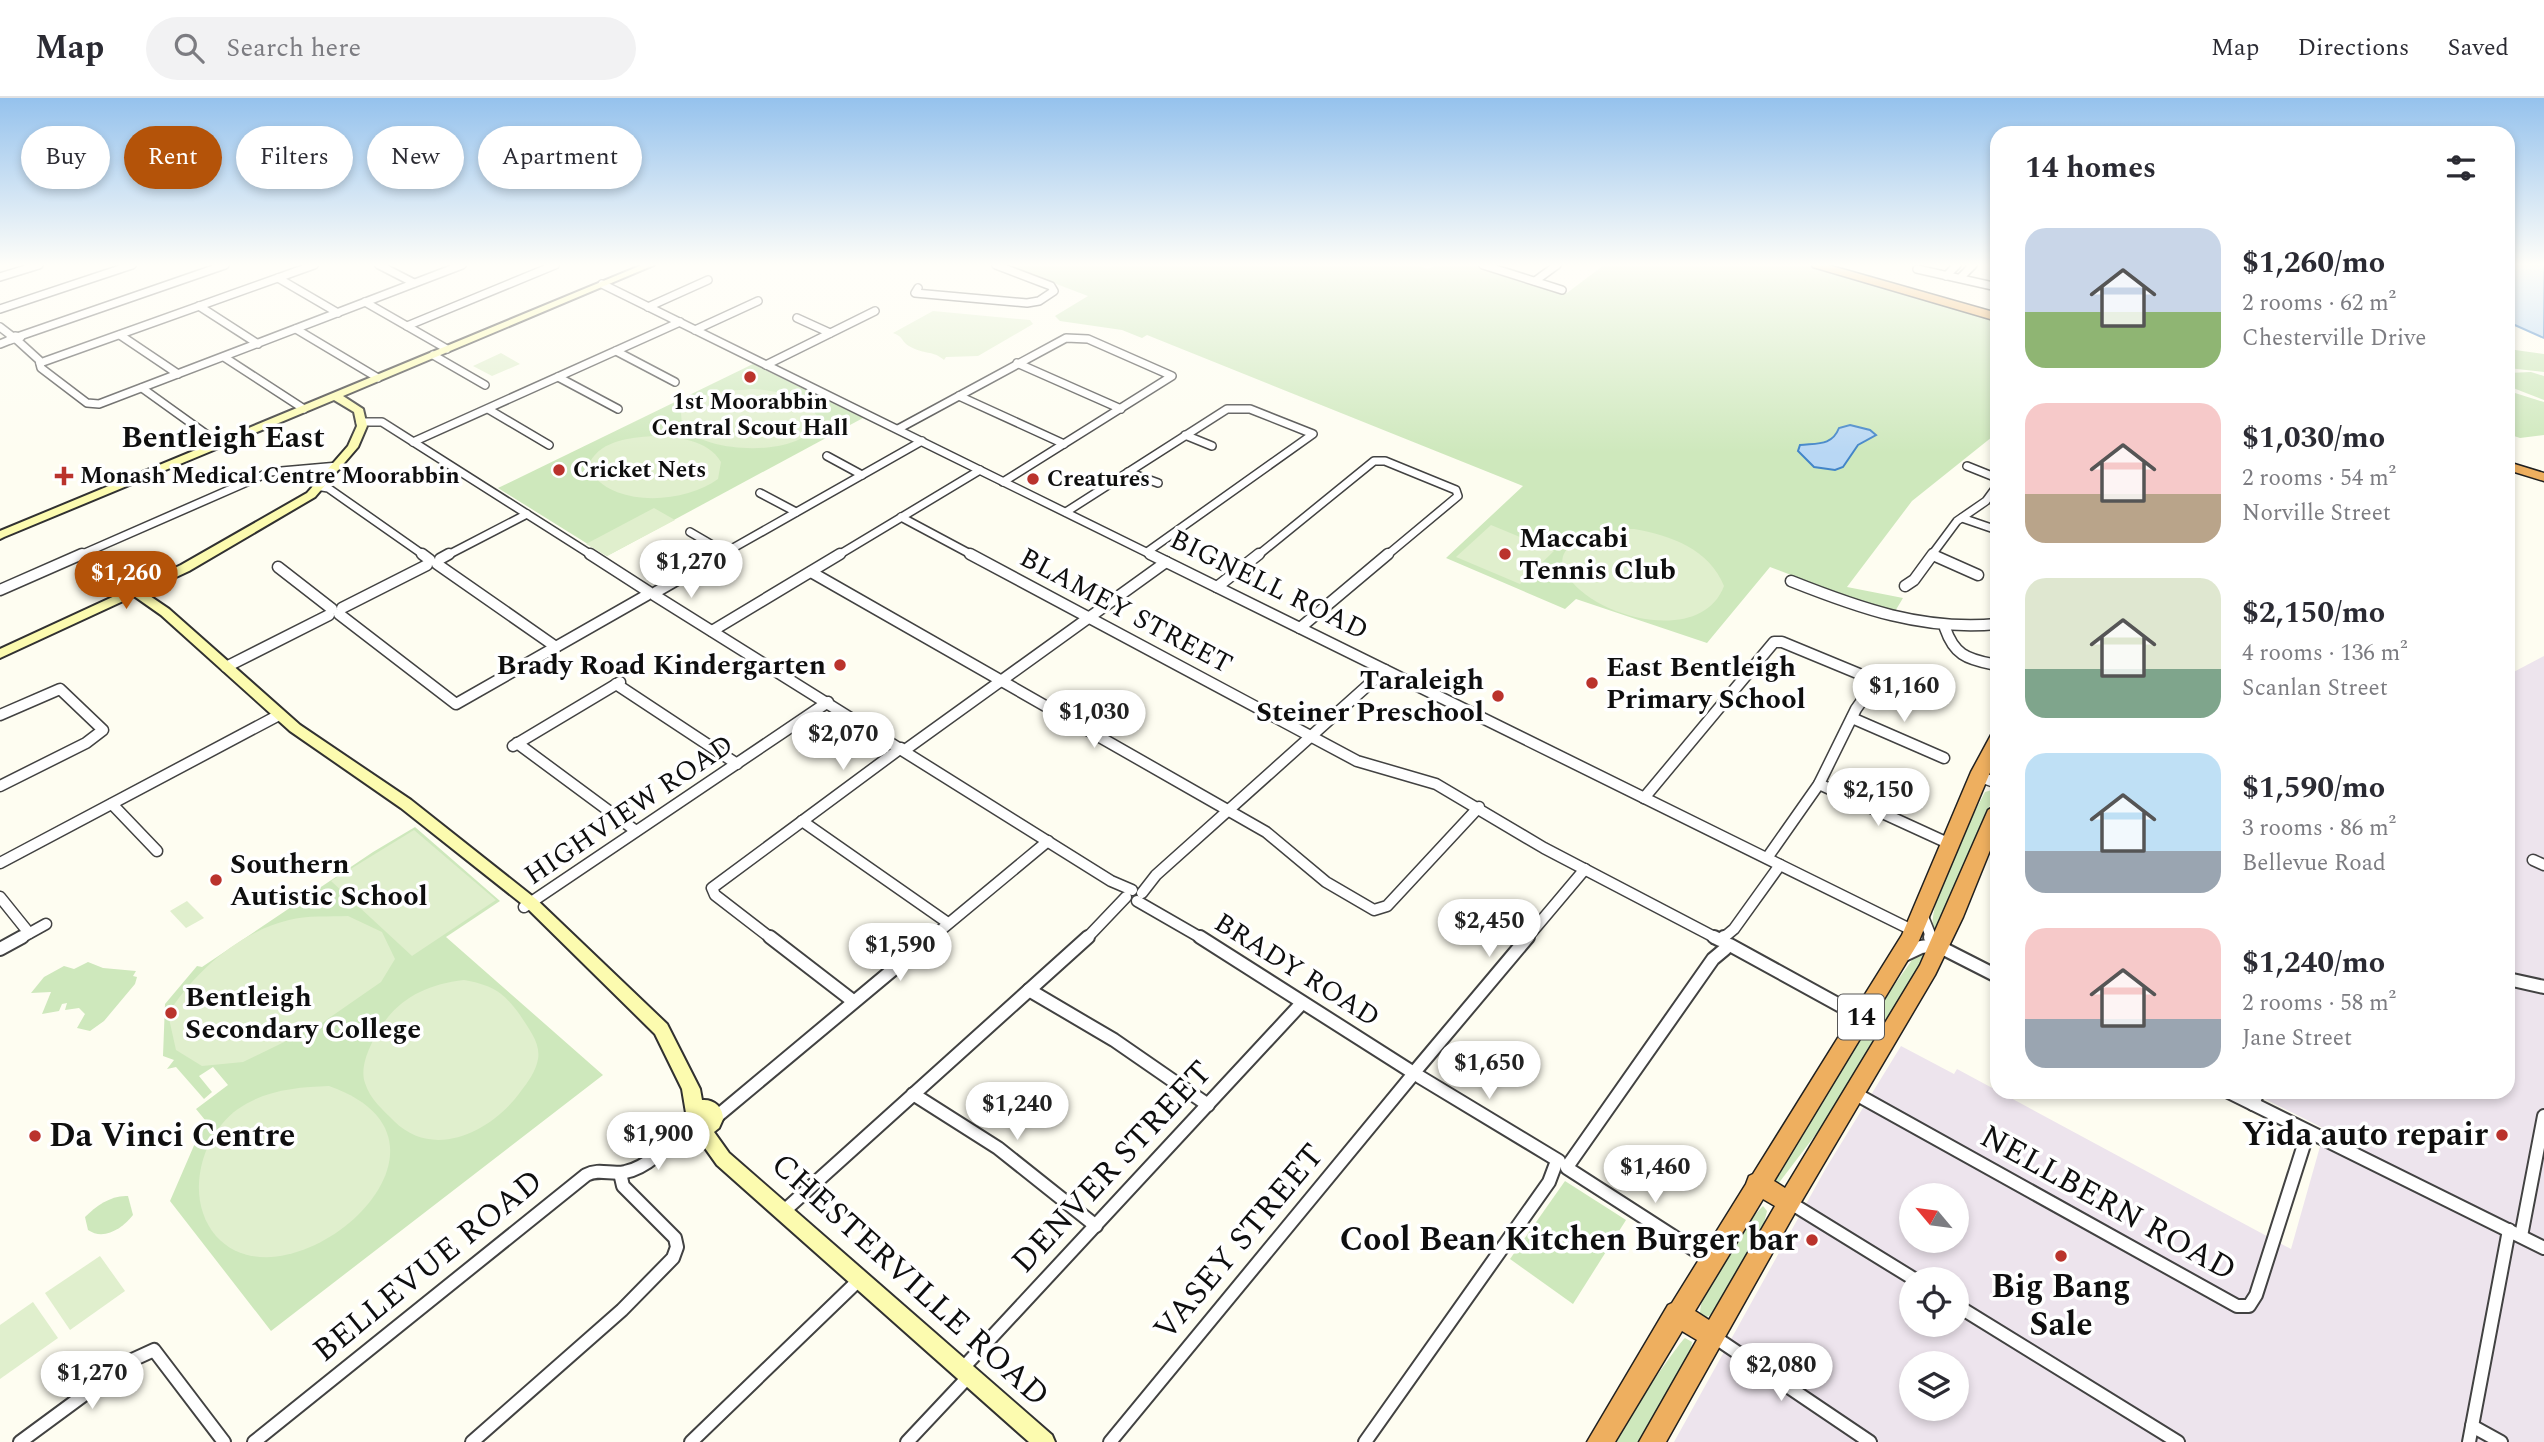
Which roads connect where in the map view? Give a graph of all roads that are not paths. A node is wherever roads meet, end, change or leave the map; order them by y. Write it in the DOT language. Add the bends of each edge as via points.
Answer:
graph roads {
  1 [pos="1,328"];
  2 [pos="45,328"];
  3 [pos="140,328"];
  4 [pos="233,328"];
  5 [pos="299,328"];
  6 [pos="410,328"];
  7 [pos="499,328"];
  8 [pos="669,328"];
  9 [pos="690,328"];
  10 [pos="700,328"];
  11 [pos="818,328"];
  12 [pos="841,328"];
  13 [pos="296,329"];
  14 [pos="695,330"];
  15 [pos="830,333"];
  16 [pos="120,335"];
  17 [pos="15,338"];
  18 [pos="0,344"];
  19 [pos="258,344"];
  20 [pos="447,349"];
  21 [pos="616,351"];
  22 [pos="433,355"];
  23 [pos="224,357"];
  24 [pos="40,363"];
  25 [pos="1017,363"];
  26 [pos="766,365"];
  27 [pos="178,374"];
  28 [pos="558,377"];
  29 [pos="378,378"];
  30 [pos="676,382"];
  31 [pos="485,385"];
  32 [pos="142,388"];
  33 [pos="335,396"];
  34 [pos="959,396"];
  35 [pos="304,409"];
  36 [pos="488,409"];
  37 [pos="1121,409"];
  38 [pos="618,410"];
  39 [pos="360,425"];
  40 [pos="898,429"];
  41 [pos="1185,435"];
  42 [pos="922,441"];
  43 [pos="413,442"];
  44 [pos="220,444"];
  45 [pos="1063,444"];
  46 [pos="549,445"];
  47 [pos="1212,446"];
  48 [pos="827,456"];
  49 [pos="2515,461"];
  50 [pos="335,466"];
  51 [pos="1967,466"];
  52 [pos="2515,468"];
  53 [pos="2544,469"];
  54 [pos="980,470"];
  55 [pos="1128,472"];
  56 [pos="862,475"];
  57 [pos="1990,475"];
  58 [pos="2544,477"];
  59 [pos="1003,482"];
  60 [pos="1158,483"];
  61 [pos="319,487"];
  62 [pos="760,493"];
  63 [pos="1990,496"];
  64 [pos="796,512"];
  65 [pos="1066,512"];
  66 [pos="527,514"];
  67 [pos="901,517"];
  68 [pos="1962,518"];
  69 [pos="1990,528"];
  70 [pos="691,532"];
  71 [pos="0,536"];
  72 [pos="726,552"];
  73 [pos="1147,552"];
  74 [pos="1933,555"];
  75 [pos="434,562"];
  76 [pos="1166,562"];
  77 [pos="278,568"];
  78 [pos="811,572"];
  79 [pos="1978,575"];
  80 [pos="1791,581"];
  81 [pos="1905,586"];
  82 [pos="1217,587"];
  83 [pos="140,588"];
  84 [pos="0,590"];
  85 [pos="652,593"];
  86 [pos="336,611"];
  87 [pos="1088,618"];
  88 [pos="1990,625"];
  89 [pos="1300,628"];
  90 [pos="1945,628"];
  91 [pos="712,631"];
  92 [pos="556,647"];
  93 [pos="0,652"];
  94 [pos="1990,663"];
  95 [pos="226,667"];
  96 [pos="1385,670"];
  97 [pos="1002,680"];
  98 [pos="1875,682"];
  99 [pos="1903,692"];
  100 [pos="828,702"];
  101 [pos="0,715"];
  102 [pos="279,715"];
  103 [pos="1852,718"];
  104 [pos="1310,737"];
  105 [pos="903,749"];
  106 [pos="1990,753"];
  107 [pos="1944,758"];
  108 [pos="737,764"];
  109 [pos="1978,776"];
  110 [pos="1990,780"];
  111 [pos="1819,784"];
  112 [pos="0,786"];
  113 [pos="1644,798"];
  114 [pos="112,804"];
  115 [pos="1479,807"];
  116 [pos="1228,810"];
  117 [pos="802,821"];
  118 [pos="1990,826"];
  119 [pos="636,831"];
  120 [pos="1048,841"];
  121 [pos="1950,844"];
  122 [pos="158,851"];
  123 [pos="1767,858"];
  124 [pos="2533,860"];
  125 [pos="0,863"];
  126 [pos="1780,864"];
  127 [pos="2544,865"];
  128 [pos="1585,869"];
  129 [pos="1134,895"];
  130 [pos="0,897"];
  131 [pos="528,905"];
  132 [pos="1918,922"];
  133 [pos="948,923"];
  134 [pos="46,924"];
  135 [pos="29,933"];
  136 [pos="1723,944"];
  137 [pos="1938,946"];
  138 [pos="0,949"];
  139 [pos="1898,958"];
  140 [pos="1990,972"];
  141 [pos="2515,981"];
  142 [pos="2544,987"];
  143 [pos="1029,990"];
  144 [pos="853,1001"];
  145 [pos="1302,1003"];
  146 [pos="1861,1017"];
  147 [pos="1414,1073"];
  148 [pos="1853,1093"];
  149 [pos="914,1094"];
  150 [pos="2258,1099"];
  151 [pos="1208,1105"];
  152 [pos="2544,1116"];
  153 [pos="705,1117"];
  154 [pos="2308,1132"];
  155 [pos="1561,1167"];
  156 [pos="620,1173"];
  157 [pos="1757,1183"];
  158 [pos="1789,1202"];
  159 [pos="785,1211"];
  160 [pos="1096,1226"];
  161 [pos="2515,1233"];
  162 [pos="2544,1248"];
  163 [pos="1710,1260"];
  164 [pos="1899,1270"];
  165 [pos="862,1278"];
  166 [pos="1678,1313"];
  167 [pos="1969,1314"];
  168 [pos="1712,1336"];
  169 [pos="966,1372"];
  170 [pos="2472,1426"];
  171 [pos="20,1442"];
  172 [pos="224,1442"];
  173 [pos="254,1442"];
  174 [pos="472,1442"];
  175 [pos="691,1442"];
  176 [pos="907,1442"];
  177 [pos="1045,1442"];
  178 [pos="1110,1442"];
  179 [pos="1364,1442"];
  180 [pos="1600,1442"];
  181 [pos="1652,1442"];
  182 [pos="1870,1442"];
  183 [pos="2178,1442"];
  184 [pos="2469,1442"];
  185 [pos="2501,1442"];
  1 -- 17 [label="street"];
  2 -- 17 [label="street"];
  3 -- 16 [label="street"];
  4 -- 19 [label="street"];
  5 -- 13 [label="street"];
  6 -- 20 [label="street"];
  7 -- 20 [label="street"];
  8 -- 21 [label="street"];
  9 -- 14 [label="street, BIGNELL ROAD"];
  10 -- 14 [label="street"];
  11 -- 15 [label="street"];
  12 -- 15 [label="street"];
  13 -- 19 [label="street"];
  13 -- 29 [label="street"];
  14 -- 26 [label="street, BIGNELL ROAD"];
  15 -- 26 [label="street"];
  16 -- 24 [label="street"];
  16 -- 27 [label="street"];
  17 -- 18 [label="street"];
  17 -- 24 [label="street"];
  19 -- 23 [label="street"];
  20 -- 22 [label="street"];
  21 -- 28 [label="street"];
  21 -- 30 [label="street"];
  22 -- 29 [label="street"];
  22 -- 31 [label="street"];
  23 -- 27 [label="street"];
  23 -- 35 [label="street"];
  24 -- 32 [label="street" via="90,404"];
  25 -- 34 [label="street"];
  25 -- 37 [label="street"];
  25 -- 37 [label="street" via="1073,337 1088,339 1172,376"];
  26 -- 40 [label="street, BIGNELL ROAD"];
  27 -- 32 [label="street"];
  28 -- 36 [label="street"];
  28 -- 38 [label="street"];
  29 -- 33 [label="street"];
  32 -- 44 [label="street"];
  33 -- 35 [label="street"];
  33 -- 39 [label="street" via="359,411"];
  34 -- 40 [label="street"];
  34 -- 45 [label="street"];
  35 -- 44 [label="street"];
  36 -- 43 [label="street"];
  36 -- 46 [label="street"];
  37 -- 45 [label="street"];
  39 -- 43 [label="street, BRADY ROAD" via="385,425"];
  39 -- 50 [label="street" via="353,447"];
  40 -- 42 [label="street, BIGNELL ROAD"];
  41 -- 47 [label="street"];
  41 -- 55 [label="street"];
  41 -- 73 [label="street" via="1219,412 1239,407 1312,435"];
  42 -- 54 [label="street, BIGNELL ROAD"];
  42 -- 56 [label="street"];
  43 -- 66 [label="street, BRADY ROAD"];
  44 -- 71 [label="street"];
  45 -- 59 [label="street"];
  48 -- 56 [label="street"];
  49 -- 53 [label="highway"];
  50 -- 61 [label="street"];
  50 -- 84 [label="street" via="270,472"];
  51 -- 57 [label="street"];
  52 -- 58 [label="highway"];
  54 -- 59 [label="street, BIGNELL ROAD"];
  54 -- 67 [label="street"];
  55 -- 60 [label="street"];
  55 -- 65 [label="street"];
  56 -- 64 [label="street"];
  59 -- 65 [label="street, BIGNELL ROAD"];
  61 -- 75 [label="street"];
  61 -- 83 [label="street" via="196,562"];
  62 -- 64 [label="street"];
  63 -- 68 [label="street"];
  64 -- 72 [label="street"];
  65 -- 73 [label="street, BIGNELL ROAD"];
  66 -- 75 [label="street"];
  66 -- 85 [label="street, BRADY ROAD"];
  67 -- 78 [label="street"];
  67 -- 87 [label="street, BLAMEY STREET"];
  68 -- 69 [label="street"];
  68 -- 74 [label="street"];
  70 -- 72 [label="street"];
  72 -- 85 [label="street"];
  73 -- 76 [label="street, BIGNELL ROAD"];
  74 -- 79 [label="street"];
  74 -- 81 [label="street"];
  75 -- 86 [label="street"];
  75 -- 92 [label="street"];
  76 -- 82 [label="street, BIGNELL ROAD"];
  76 -- 87 [label="street"];
  77 -- 86 [label="street"];
  78 -- 91 [label="street"];
  78 -- 97 [label="street"];
  80 -- 90 [label="street" via="1869,610"];
  82 -- 89 [label="street, BIGNELL ROAD"];
  82 -- 89 [label="street" via="1374,461 1384,460 1456,490 1458,496"];
  83 -- 93 [label="street"];
  83 -- 95 [label="street, CHESTERVILLE ROAD"];
  85 -- 91 [label="street, BRADY ROAD"];
  85 -- 92 [label="street"];
  86 -- 92 [label="street" via="456,704"];
  86 -- 95 [label="street"];
  87 -- 97 [label="street"];
  87 -- 104 [label="street, BLAMEY STREET"];
  88 -- 90 [label="street"];
  89 -- 96 [label="street, BIGNELL ROAD"];
  90 -- 94 [label="street" via="1950,648 1957,655"];
  91 -- 100 [label="street, BRADY ROAD"];
  95 -- 102 [label="street, CHESTERVILLE ROAD"];
  96 -- 104 [label="street"];
  96 -- 113 [label="street, BIGNELL ROAD"];
  97 -- 105 [label="street"];
  97 -- 116 [label="street"];
  98 -- 99 [label="street"];
  98 -- 103 [label="street"];
  98 -- 113 [label="street" via="1782,642 1772,643"];
  100 -- 105 [label="street, BRADY ROAD"];
  100 -- 108 [label="street, HIGHVIEW ROAD"];
  101 -- 112 [label="street" via="60,689 103,730"];
  102 -- 114 [label="street"];
  102 -- 131 [label="street, CHESTERVILLE ROAD" via="406,804"];
  103 -- 107 [label="street"];
  103 -- 111 [label="street"];
  104 -- 115 [label="street, BLAMEY STREET" via="1357,761 1436,784"];
  104 -- 116 [label="street"];
  105 -- 117 [label="street"];
  105 -- 120 [label="street, BRADY ROAD"];
  106 -- 109 [label="highway, 14"];
  108 -- 119 [label="street, HIGHVIEW ROAD"];
  108 -- 119 [label="street" via="619,682 515,745"];
  109 -- 110 [label="street"];
  109 -- 121 [label="highway, 14"];
  111 -- 121 [label="street"];
  111 -- 123 [label="street"];
  113 -- 123 [label="street, BIGNELL ROAD"];
  114 -- 122 [label="street"];
  114 -- 125 [label="street"];
  115 -- 116 [label="street" via="1387,905 1377,910 1326,882 1273,837"];
  115 -- 128 [label="street, BLAMEY STREET"];
  116 -- 129 [label="street"];
  117 -- 133 [label="street"];
  117 -- 144 [label="street" via="719,881 713,892"];
  118 -- 137 [label="highway, 14"];
  119 -- 131 [label="street, HIGHVIEW ROAD"];
  120 -- 129 [label="street, BRADY ROAD"];
  120 -- 133 [label="street, BELLEVUE ROAD"];
  121 -- 132 [label="highway, 14"];
  123 -- 126 [label="street, BIGNELL ROAD"];
  124 -- 127 [label="street"];
  126 -- 132 [label="street, BIGNELL ROAD"];
  126 -- 136 [label="street"];
  128 -- 136 [label="street, BLAMEY STREET"];
  128 -- 147 [label="street, VASEY STREET"];
  129 -- 143 [label="street"];
  129 -- 145 [label="street, BRADY ROAD"];
  130 -- 135 [label="street"];
  131 -- 153 [label="street, CHESTERVILLE ROAD" via="661,1029"];
  132 -- 137 [label="street"];
  132 -- 139 [label="highway, 14"];
  133 -- 144 [label="street, BELLEVUE ROAD"];
  134 -- 135 [label="street"];
  135 -- 138 [label="street"];
  136 -- 146 [label="street, BLAMEY STREET"];
  136 -- 155 [label="street"];
  137 -- 139 [label="street" via="1921,947"];
  137 -- 140 [label="street"];
  137 -- 148 [label="highway, 14"];
  139 -- 146 [label="highway, 14"];
  141 -- 142 [label="street"];
  143 -- 149 [label="street"];
  143 -- 151 [label="street" via="1114,1040"];
  144 -- 153 [label="street, BELLEVUE ROAD" via="733,1101"];
  145 -- 147 [label="street, BRADY ROAD"];
  145 -- 151 [label="street, DENVER STREET"];
  146 -- 157 [label="highway, 14"];
  147 -- 155 [label="street, BRADY ROAD"];
  147 -- 178 [label="street, VASEY STREET"];
  148 -- 154 [label="street, NELLBERN ROAD" via="2237,1306 2249,1306 2256,1294"];
  148 -- 158 [label="highway, 14"];
  149 -- 159 [label="street"];
  149 -- 160 [label="street" via="998,1148"];
  150 -- 154 [label="street"];
  151 -- 160 [label="street, DENVER STREET"];
  152 -- 161 [label="street"];
  153 -- 156 [label="street, BELLEVUE ROAD" via="636,1168"];
  153 -- 159 [label="street, CHESTERVILLE ROAD" via="717,1153"];
  154 -- 161 [label="street"];
  155 -- 163 [label="street, BRADY ROAD"];
  155 -- 179 [label="street"];
  156 -- 173 [label="street, BELLEVUE ROAD" via="600,1169 589,1173"];
  156 -- 174 [label="street" via="623,1186 677,1242 673,1258 630,1303"];
  157 -- 158 [label="highway"];
  157 -- 163 [label="highway, 14"];
  158 -- 164 [label="street"];
  158 -- 168 [label="highway, 14"];
  159 -- 165 [label="street, CHESTERVILLE ROAD"];
  160 -- 169 [label="street, DENVER STREET"];
  161 -- 162 [label="street"];
  161 -- 170 [label="street"];
  163 -- 166 [label="highway, 14"];
  165 -- 169 [label="street, CHESTERVILLE ROAD"];
  165 -- 175 [label="street"];
  166 -- 168 [label="highway"];
  166 -- 180 [label="highway, 14"];
  167 -- 183 [label="street"];
  168 -- 181 [label="highway, 14"];
  168 -- 182 [label="street"];
  169 -- 176 [label="street, DENVER STREET"];
  169 -- 177 [label="street, CHESTERVILLE ROAD"];
  170 -- 184 [label="street"];
  170 -- 185 [label="street"];
  171 -- 172 [label="street" via="150,1350 161,1354"];
}
